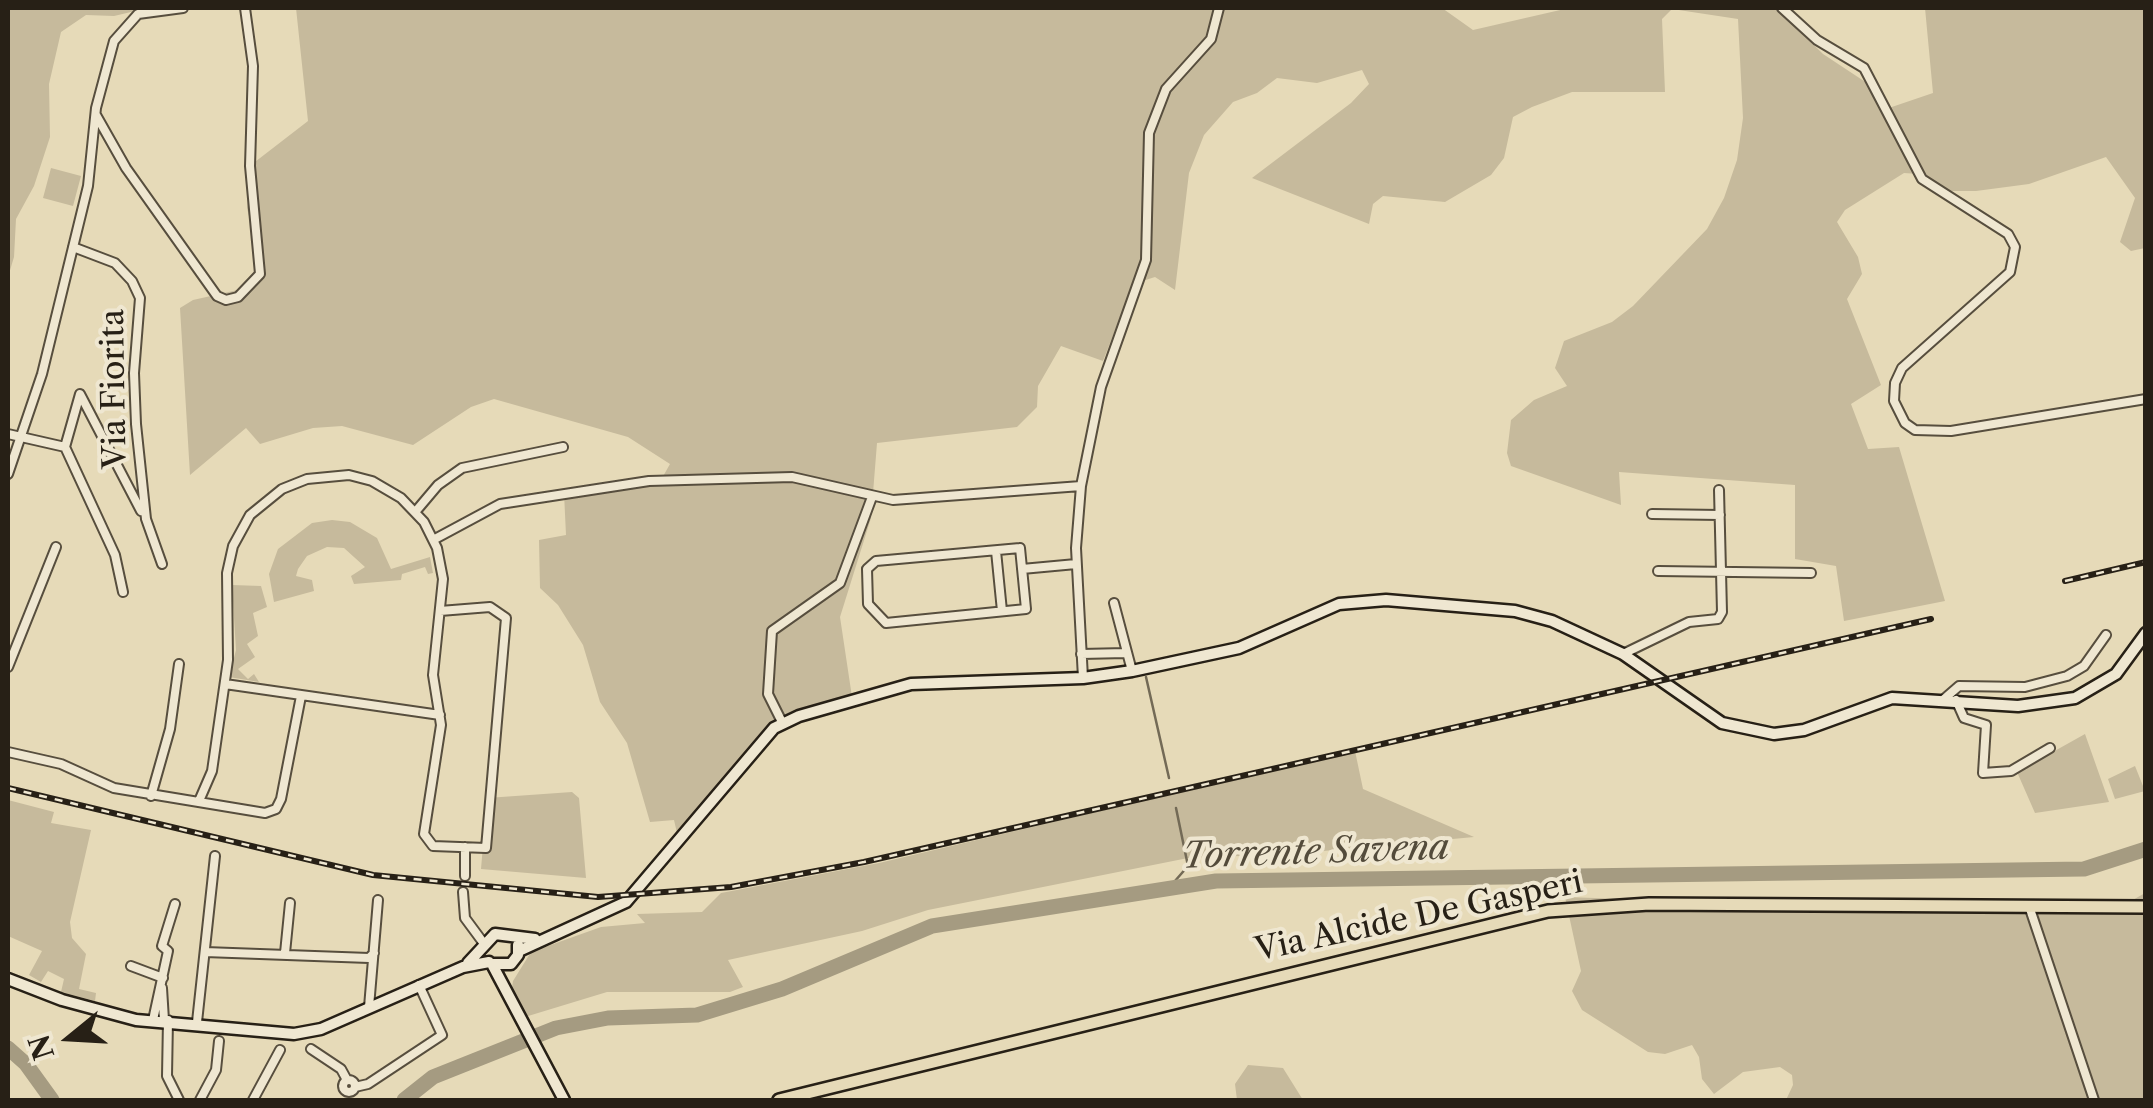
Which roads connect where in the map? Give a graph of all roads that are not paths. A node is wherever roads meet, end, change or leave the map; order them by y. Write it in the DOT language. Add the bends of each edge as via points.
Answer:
graph roads {
  1 [pos="183,8"];
  2 [pos="245,8"];
  3 [pos="1219,8"];
  4 [pos="1782,8"];
  5 [pos="96,116"];
  6 [pos="74,247"];
  7 [pos="2146,399"];
  8 [pos="8,434"];
  9 [pos="23,438"];
  10 [pos="563,446"];
  11 [pos="66,447"];
  12 [pos="8,474"];
  13 [pos="1081,486"];
  14 [pos="1720,490"];
  15 [pos="872,497"];
  16 [pos="416,511"];
  17 [pos="1652,514"];
  18 [pos="1720,515"];
  19 [pos="146,519"];
  20 [pos="434,540"];
  21 [pos="56,547"];
  22 [pos="996,551"];
  23 [pos="162,564"];
  24 [pos="1076,564"];
  25 [pos="1022,568"];
  26 [pos="1658,571"];
  27 [pos="1721,573"];
  28 [pos="1811,574"];
  29 [pos="123,592"];
  30 [pos="1114,602"];
  31 [pos="440,610"];
  32 [pos="1002,611"];
  33 [pos="2146,633"];
  34 [pos="2106,634"];
  35 [pos="1126,653"];
  36 [pos="1082,654"];
  37 [pos="1623,654"];
  38 [pos="180,664"];
  39 [pos="8,667"];
  40 [pos="1132,671"];
  41 [pos="1083,678"];
  42 [pos="224,684"];
  43 [pos="301,696"];
  44 [pos="1950,699"];
  45 [pos="440,715"];
  46 [pos="782,722"];
  47 [pos="2050,748"];
  48 [pos="8,752"];
  49 [pos="151,796"];
  50 [pos="200,802"];
  51 [pos="465,847"];
  52 [pos="215,856"];
  53 [pos="464,876"];
  54 [pos="463,892"];
  55 [pos="378,900"];
  56 [pos="290,903"];
  57 [pos="175,904"];
  58 [pos="2029,906"];
  59 [pos="2146,907"];
  60 [pos="517,945"];
  61 [pos="485,947"];
  62 [pos="204,952"];
  63 [pos="285,952"];
  64 [pos="374,953"];
  65 [pos="491,964"];
  66 [pos="512,964"];
  67 [pos="131,966"];
  68 [pos="463,967"];
  69 [pos="8,979"];
  70 [pos="162,983"];
  71 [pos="419,985"];
  72 [pos="506,991"];
  73 [pos="369,1007"];
  74 [pos="162,1020"];
  75 [pos="197,1022"];
  76 [pos="220,1034"];
  77 [pos="308,1041"];
  78 [pos="281,1042"];
  79 [pos="349,1086"];
  80 [pos="179,1100"];
  81 [pos="200,1100"];
  82 [pos="253,1100"];
  83 [pos="337,1100"];
  84 [pos="564,1100"];
  85 [pos="779,1100"];
  86 [pos="2094,1100"];
  1 -- 5 [label="street" via="138,14 121,28"];
  2 -- 5 [label="street" via="260,274 238,297 216,296"];
  3 -- 13 [label="street" via="1211,39 1166,89 1152,120 1146,260 1101,387"];
  4 -- 7 [label="street" via="1817,40 1864,68 1922,180 2008,234 2015,247 2010,272 1902,368 1894,401 1905,423 1915,430 1951,431"];
  5 -- 6 [label="street"];
  6 -- 9 [label="street"];
  6 -- 19 [label="street, Via Fiorita" via="115,263 140,298 134,373"];
  8 -- 9 [label="street"];
  9 -- 11 [label="street"];
  9 -- 12 [label="street"];
  10 -- 16 [label="street" via="462,468"];
  11 -- 19 [label="street" via="80,394"];
  11 -- 29 [label="street" via="115,555"];
  13 -- 15 [label="street"];
  13 -- 24 [label="street"];
  14 -- 18 [label="street"];
  15 -- 20 [label="street" via="792,477 648,480 500,504"];
  15 -- 46 [label="street" via="840,583 772,631 768,694"];
  16 -- 20 [label="street"];
  16 -- 42 [label="street" via="384,487 349,475 294,482 259,506 228,562"];
  17 -- 18 [label="street"];
  18 -- 27 [label="street"];
  19 -- 23 [label="street, Via Fiorita"];
  20 -- 31 [label="street" via="443,573"];
  21 -- 39 [label="street"];
  22 -- 25 [label="street" via="1020,548"];
  22 -- 32 [label="street"];
  22 -- 32 [label="street" via="876,561 867,569 868,604 886,624"];
  24 -- 25 [label="street"];
  24 -- 36 [label="street"];
  25 -- 32 [label="street" via="1026,608"];
  26 -- 27 [label="street"];
  27 -- 28 [label="street"];
  27 -- 37 [label="street" via="1718,619 1689,622"];
  30 -- 35 [label="street"];
  31 -- 45 [label="street" via="433,675"];
  31 -- 51 [label="street" via="499,609 506,618 486,848"];
  33 -- 44 [label="main road" via="2116,674 2075,698 2031,706"];
  34 -- 44 [label="street" via="2084,666 2067,676 2025,687 1959,686"];
  35 -- 36 [label="street"];
  35 -- 40 [label="street"];
  36 -- 41 [label="street"];
  37 -- 40 [label="main road" via="1515,611 1363,600 1328,608 1239,648"];
  37 -- 44 [label="main road" via="1694,708 1752,733 1796,732 1892,698"];
  38 -- 49 [label="street"];
  40 -- 41 [label="main road"];
  41 -- 46 [label="main road" via="910,684"];
  42 -- 43 [label="street"];
  42 -- 50 [label="street" via="212,771"];
  43 -- 45 [label="street"];
  43 -- 50 [label="street" via="276,808 264,813"];
  44 -- 47 [label="street" via="1964,718 1986,724 1983,772 2011,771"];
  45 -- 51 [label="street" via="424,834 433,846"];
  46 -- 60 [label="main road" via="626,902"];
  48 -- 49 [label="street"];
  49 -- 50 [label="street"];
  51 -- 53 [label="street"];
  52 -- 62 [label="street"];
  54 -- 61 [label="street" via="466,918"];
  55 -- 64 [label="street"];
  56 -- 63 [label="street"];
  57 -- 70 [label="street" via="162,946 168,951"];
  58 -- 59 [label="main road, Via Alcide De Gasperi"];
  58 -- 85 [label="main road, Via Alcide De Gasperi" via="1650,904 1548,910"];
  58 -- 86 [label="street"];
  60 -- 61 [label="main road" via="499,933"];
  60 -- 66 [label="main road"];
  61 -- 65 [label="main road"];
  61 -- 68 [label="main road"];
  62 -- 63 [label="street"];
  62 -- 75 [label="street"];
  63 -- 64 [label="street" via="370,958"];
  64 -- 73 [label="street"];
  65 -- 66 [label="main road"];
  65 -- 68 [label="main road"];
  65 -- 72 [label="main road"];
  66 -- 72 [label="main road"];
  67 -- 70 [label="street"];
  68 -- 71 [label="main road"];
  69 -- 74 [label="main road" via="89,1009"];
  70 -- 74 [label="street"];
  71 -- 73 [label="main road"];
  71 -- 79 [label="street" via="442,1035 368,1084"];
  72 -- 84 [label="main road"];
  73 -- 77 [label="main road"];
  74 -- 75 [label="main road"];
  74 -- 80 [label="street" via="167,1076"];
  75 -- 76 [label="main road"];
  76 -- 78 [label="main road"];
  76 -- 81 [label="street" via="216,1070"];
  77 -- 78 [label="main road"];
  77 -- 79 [label="street" via="341,1069"];
  78 -- 82 [label="street"];
  79 -- 83 [label="street"];
}
